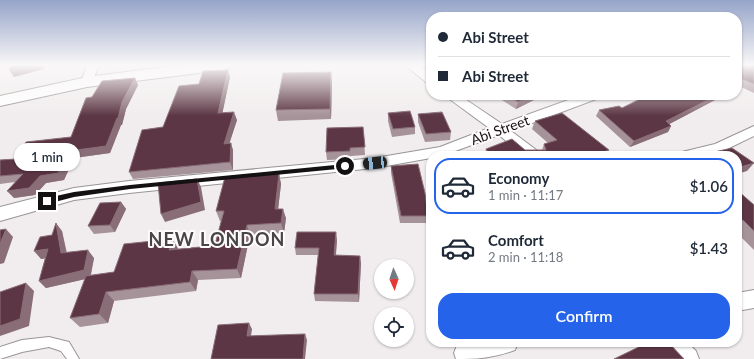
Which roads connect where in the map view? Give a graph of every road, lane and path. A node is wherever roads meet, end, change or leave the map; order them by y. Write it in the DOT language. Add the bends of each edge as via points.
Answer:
graph roads {
  1 [pos="87,82"];
  2 [pos="457,100"];
  3 [pos="581,100"];
  4 [pos="0,101"];
  5 [pos="501,130"];
  6 [pos="754,130"];
  7 [pos="442,151"];
  8 [pos="528,151"];
  9 [pos="704,151"];
  10 [pos="426,154"];
  11 [pos="0,214"];
  12 [pos="754,299"];
  13 [pos="742,301"];
  14 [pos="490,347"];
  15 [pos="676,347"];
  16 [pos="0,353"];
  17 [pos="465,354"];
  18 [pos="73,359"];
  19 [pos="688,359"];
  1 -- 4 [label="main road"];
  2 -- 5 [label="street"];
  3 -- 5 [label="street, Abi Street"];
  5 -- 7 [label="street, Abi Street"];
  5 -- 8 [label="street"];
  6 -- 9 [label="street"];
  10 -- 11 [label="street, Abi Street" via="375,163 74,194"];
  12 -- 13 [label="street"];
  14 -- 17 [label="street"];
  15 -- 19 [label="street"];
  16 -- 18 [label="lane" via="22,346 49,342 65,346"];
}
